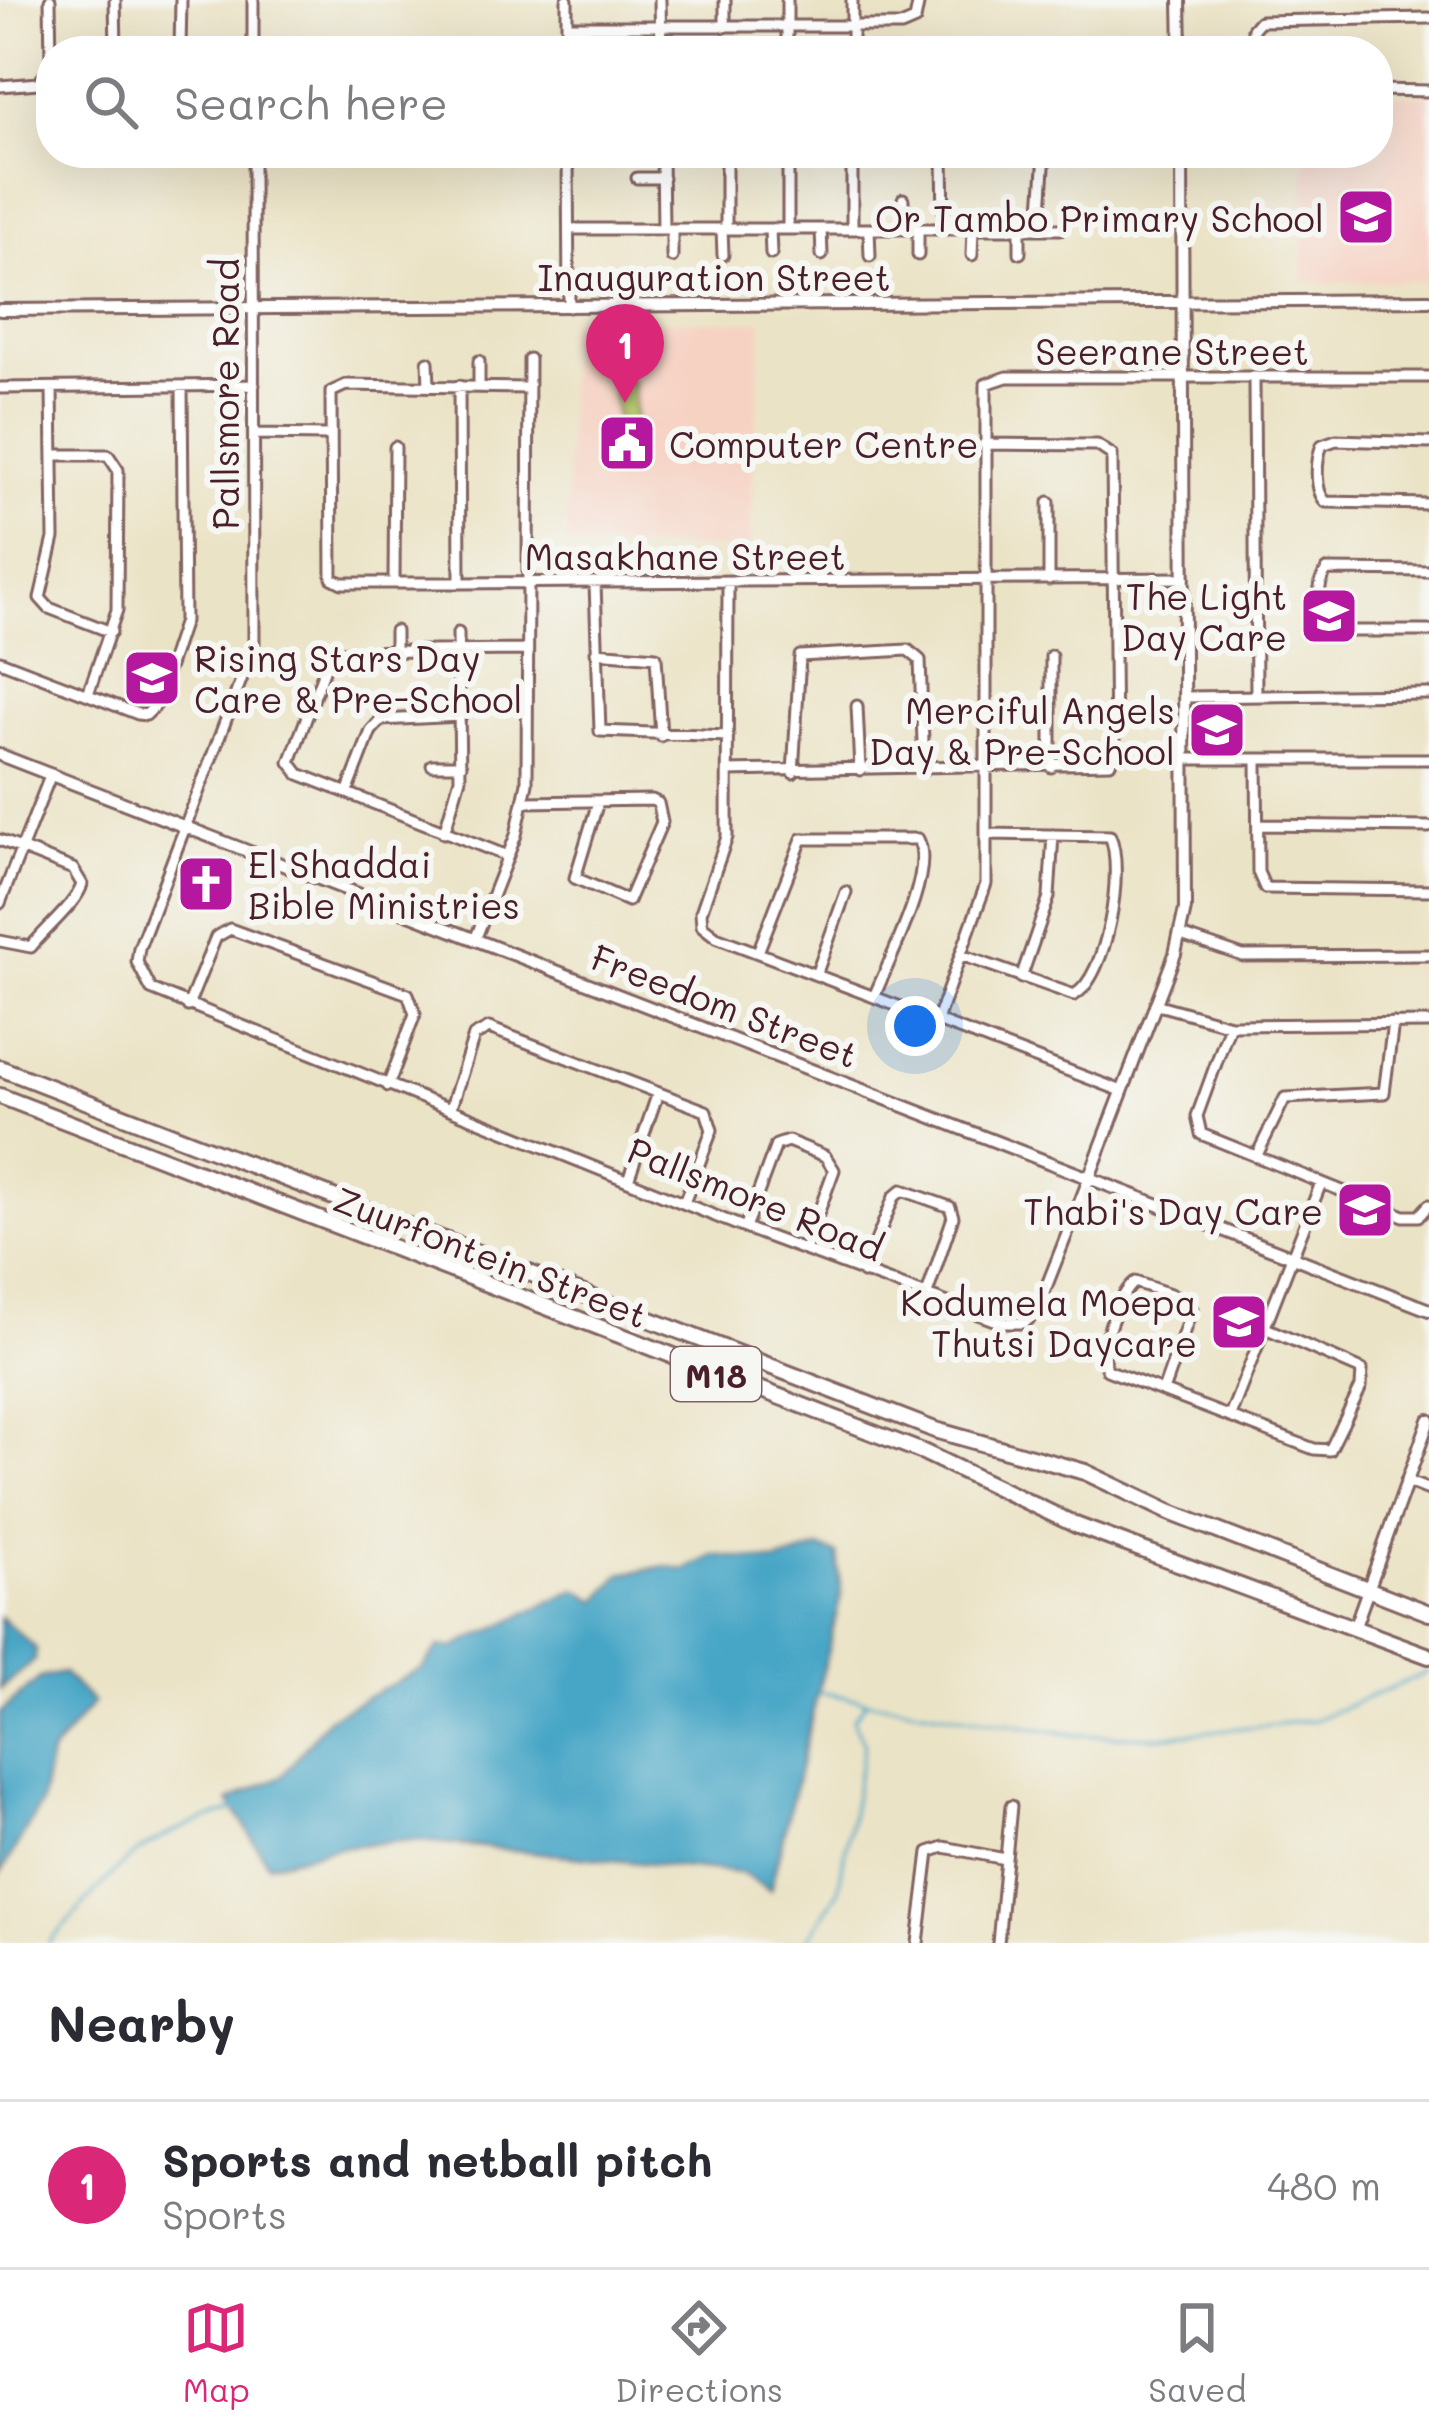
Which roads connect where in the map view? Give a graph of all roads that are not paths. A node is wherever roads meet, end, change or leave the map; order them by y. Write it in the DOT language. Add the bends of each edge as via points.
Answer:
graph roads {
  1 [pos="50,0"];
  2 [pos="115,0"];
  3 [pos="181,0"];
  4 [pos="253,0"];
  5 [pos="567,0"];
  6 [pos="661,0"];
  7 [pos="725,0"];
  8 [pos="787,0"];
  9 [pos="852,0"];
  10 [pos="919,0"];
  11 [pos="1180,0"];
  12 [pos="1429,18"];
  13 [pos="567,26"];
  14 [pos="852,26"];
  15 [pos="787,27"];
  16 [pos="660,28"];
  17 [pos="725,28"];
  18 [pos="51,36"];
  19 [pos="116,36"];
  20 [pos="180,36"];
  21 [pos="253,36"];
  22 [pos="567,36"];
  23 [pos="660,36"];
  24 [pos="787,36"];
  25 [pos="852,36"];
  26 [pos="1180,36"];
  27 [pos="1253,36"];
  28 [pos="36,82"];
  29 [pos="0,86"];
  30 [pos="1393,91"];
  31 [pos="1429,91"];
  32 [pos="253,168"];
  33 [pos="568,168"];
  34 [pos="663,168"];
  35 [pos="726,168"];
  36 [pos="788,168"];
  37 [pos="852,168"];
  38 [pos="944,168"];
  39 [pos="1044,168"];
  40 [pos="1182,168"];
  41 [pos="637,178"];
  42 [pos="663,178"];
  43 [pos="903,200"];
  44 [pos="1040,225"];
  45 [pos="569,229"];
  46 [pos="668,229"];
  47 [pos="724,229"];
  48 [pos="770,229"];
  49 [pos="788,229"];
  50 [pos="821,229"];
  51 [pos="852,229"];
  52 [pos="869,229"];
  53 [pos="903,229"];
  54 [pos="918,229"];
  55 [pos="944,229"];
  56 [pos="973,229"];
  57 [pos="1019,229"];
  58 [pos="1061,229"];
  59 [pos="771,254"];
  60 [pos="1020,254"];
  61 [pos="822,255"];
  62 [pos="918,255"];
  63 [pos="972,255"];
  64 [pos="672,256"];
  65 [pos="722,256"];
  66 [pos="870,256"];
  67 [pos="1429,300"];
  68 [pos="1183,301"];
  69 [pos="569,307"];
  70 [pos="0,310"];
  71 [pos="254,310"];
  72 [pos="529,359"];
  73 [pos="479,361"];
  74 [pos="428,362"];
  75 [pos="1183,377"];
  76 [pos="1254,377"];
  77 [pos="1429,377"];
  78 [pos="254,385"];
  79 [pos="429,385"];
  80 [pos="459,386"];
  81 [pos="479,386"];
  82 [pos="182,387"];
  83 [pos="0,388"];
  84 [pos="52,388"];
  85 [pos="528,388"];
  86 [pos="254,434"];
  87 [pos="327,435"];
  88 [pos="1429,443"];
  89 [pos="984,444"];
  90 [pos="394,447"];
  91 [pos="53,455"];
  92 [pos="1048,502"];
  93 [pos="1429,504"];
  94 [pos="1429,571"];
  95 [pos="1113,578"];
  96 [pos="1184,578"];
  97 [pos="1049,580"];
  98 [pos="984,581"];
  99 [pos="728,582"];
  100 [pos="394,583"];
  101 [pos="526,583"];
  102 [pos="595,583"];
  103 [pos="460,584"];
  104 [pos="395,631"];
  105 [pos="1429,631"];
  106 [pos="111,632"];
  107 [pos="458,633"];
  108 [pos="395,650"];
  109 [pos="526,650"];
  110 [pos="460,651"];
  111 [pos="596,652"];
  112 [pos="1051,656"];
  113 [pos="0,661"];
  114 [pos="88,694"];
  115 [pos="1429,694"];
  116 [pos="1256,696"];
  117 [pos="1185,697"];
  118 [pos="857,706"];
  119 [pos="460,716"];
  120 [pos="661,736"];
  121 [pos="728,736"];
  122 [pos="0,755"];
  123 [pos="1185,759"];
  124 [pos="1429,759"];
  125 [pos="1257,760"];
  126 [pos="432,764"];
  127 [pos="461,765"];
  128 [pos="1051,767"];
  129 [pos="988,768"];
  130 [pos="924,769"];
  131 [pos="860,770"];
  132 [pos="728,771"];
  133 [pos="793,772"];
  134 [pos="51,774"];
  135 [pos="347,793"];
  136 [pos="525,802"];
  137 [pos="598,802"];
  138 [pos="1258,825"];
  139 [pos="1429,827"];
  140 [pos="185,828"];
  141 [pos="444,833"];
  142 [pos="988,834"];
  143 [pos="1054,835"];
  144 [pos="0,840"];
  145 [pos="21,849"];
  146 [pos="507,856"];
  147 [pos="1429,890"];
  148 [pos="846,892"];
  149 [pos="0,902"];
  150 [pos="1181,935"];
  151 [pos="475,940"];
  152 [pos="0,941"];
  153 [pos="758,952"];
  154 [pos="961,955"];
  155 [pos="1429,955"];
  156 [pos="816,974"];
  157 [pos="1021,977"];
  158 [pos="874,997"];
  159 [pos="1155,1004"];
  160 [pos="188,1006"];
  161 [pos="937,1020"];
  162 [pos="1393,1023"];
  163 [pos="1429,1023"];
  164 [pos="1230,1025"];
  165 [pos="0,1068"];
  166 [pos="388,1086"];
  167 [pos="1122,1091"];
  168 [pos="658,1093"];
  169 [pos="0,1096"];
  170 [pos="451,1107"];
  171 [pos="1256,1157"];
  172 [pos="1089,1178"];
  173 [pos="628,1180"];
  174 [pos="1321,1183"];
  175 [pos="684,1203"];
  176 [pos="1429,1205"];
  177 [pos="745,1228"];
  178 [pos="805,1250"];
  179 [pos="1290,1257"];
  180 [pos="863,1273"];
  181 [pos="926,1297"];
  182 [pos="1429,1310"];
  183 [pos="1264,1328"];
  184 [pos="1163,1391"];
  185 [pos="1230,1417"];
  186 [pos="1429,1420"];
  187 [pos="1406,1481"];
  188 [pos="1429,1490"];
  189 [pos="1370,1587"];
  190 [pos="1429,1613"];
  191 [pos="1355,1626"];
  192 [pos="1429,1656"];
  193 [pos="1011,1806"];
  194 [pos="1005,1859"];
  195 [pos="918,1943"];
  196 [pos="998,1943"];
  1 -- 18 [label="street"];
  2 -- 19 [label="street"];
  3 -- 20 [label="street"];
  4 -- 21 [label="street"];
  5 -- 13 [label="street"];
  6 -- 16 [label="street"];
  7 -- 17 [label="street"];
  8 -- 15 [label="street"];
  9 -- 14 [label="street"];
  10 -- 14 [label="street" via="913,22"];
  11 -- 26 [label="street"];
  12 -- 27 [label="street" via="1260,21"];
  13 -- 16 [label="street"];
  13 -- 22 [label="street"];
  14 -- 15 [label="street"];
  14 -- 25 [label="street"];
  15 -- 17 [label="street"];
  15 -- 24 [label="street"];
  16 -- 17 [label="street"];
  16 -- 23 [label="street"];
  28 -- 29 [label="street"];
  30 -- 31 [label="street"];
  32 -- 71 [label="street, Pallsmore Road"];
  33 -- 45 [label="street"];
  34 -- 42 [label="street"];
  35 -- 47 [label="street"];
  36 -- 49 [label="street"];
  37 -- 51 [label="street"];
  38 -- 55 [label="street"];
  39 -- 44 [label="street"];
  40 -- 68 [label="street, Pallsmore Road"];
  41 -- 42 [label="street"];
  42 -- 46 [label="street"];
  43 -- 53 [label="street"];
  44 -- 57 [label="street"];
  44 -- 58 [label="street"];
  45 -- 46 [label="street"];
  45 -- 69 [label="street"];
  46 -- 47 [label="street"];
  46 -- 64 [label="street"];
  47 -- 48 [label="street"];
  47 -- 65 [label="street"];
  48 -- 49 [label="street"];
  48 -- 59 [label="street"];
  49 -- 50 [label="street"];
  50 -- 51 [label="street"];
  50 -- 61 [label="street"];
  51 -- 52 [label="street"];
  52 -- 53 [label="street"];
  52 -- 66 [label="street"];
  53 -- 54 [label="street"];
  54 -- 55 [label="street"];
  54 -- 62 [label="street"];
  55 -- 56 [label="street"];
  56 -- 57 [label="street"];
  56 -- 63 [label="street"];
  57 -- 60 [label="street"];
  67 -- 68 [label="street, Inauguration Street"];
  68 -- 69 [label="street, Inauguration Street"];
  68 -- 75 [label="street, Pallsmore Road"];
  69 -- 71 [label="street, Inauguration Street"];
  70 -- 71 [label="street, Inauguration Street"];
  71 -- 78 [label="street, Pallsmore Road"];
  72 -- 85 [label="street"];
  73 -- 81 [label="street"];
  74 -- 79 [label="street"];
  75 -- 76 [label="street, Seerane Street"];
  75 -- 89 [label="street, Seerane Street" via="994,379 983,395"];
  75 -- 96 [label="street, Pallsmore Road"];
  76 -- 77 [label="street, Seerane Street"];
  76 -- 116 [label="street"];
  78 -- 82 [label="street"];
  78 -- 86 [label="street, Pallsmore Road"];
  79 -- 80 [label="street"];
  79 -- 87 [label="street, Masakhane Street" via="346,385 328,399"];
  80 -- 81 [label="street"];
  80 -- 103 [label="street"];
  81 -- 85 [label="street"];
  82 -- 84 [label="street"];
  82 -- 114 [label="street" via="180,643 146,715"];
  83 -- 84 [label="street"];
  84 -- 91 [label="street"];
  85 -- 101 [label="street"];
  86 -- 87 [label="street"];
  86 -- 140 [label="street, Pallsmore Road" via="254,646"];
  87 -- 100 [label="street, Masakhane Street" via="332,578"];
  88 -- 93 [label="street" via="1324,443 1319,452 1321,498"];
  89 -- 95 [label="street" via="1106,448 1113,466"];
  89 -- 98 [label="street, Seerane Street"];
  90 -- 100 [label="street"];
  91 -- 106 [label="street" via="53,549 40,598"];
  91 -- 106 [label="street" via="109,455 118,470"];
  92 -- 97 [label="street"];
  94 -- 105 [label="street" via="1330,568 1321,579 1320,616 1329,631"];
  95 -- 96 [label="street, Masakhane Street"];
  95 -- 97 [label="street, Masakhane Street"];
  95 -- 128 [label="street" via="1114,755 1103,766"];
  96 -- 117 [label="street, Pallsmore Road"];
  97 -- 98 [label="street, Masakhane Street"];
  98 -- 99 [label="street, Masakhane Street"];
  98 -- 129 [label="street, Seerane Street"];
  99 -- 102 [label="street, Masakhane Street"];
  99 -- 121 [label="street"];
  100 -- 103 [label="street, Masakhane Street"];
  101 -- 102 [label="street, Masakhane Street"];
  101 -- 103 [label="street, Masakhane Street"];
  101 -- 109 [label="street"];
  102 -- 111 [label="street"];
  104 -- 108 [label="street"];
  106 -- 114 [label="street"];
  107 -- 110 [label="street"];
  108 -- 110 [label="street"];
  108 -- 135 [label="street" via="331,652 290,758 294,771"];
  109 -- 110 [label="street"];
  109 -- 136 [label="street"];
  110 -- 119 [label="street"];
  111 -- 120 [label="street" via="656,657"];
  111 -- 120 [label="street" via="600,731"];
  112 -- 128 [label="street"];
  113 -- 114 [label="street"];
  115 -- 116 [label="street"];
  116 -- 117 [label="street"];
  117 -- 123 [label="street, Pallsmore Road"];
  118 -- 131 [label="street"];
  119 -- 127 [label="street"];
  119 -- 135 [label="street" via="381,720"];
  120 -- 121 [label="street"];
  121 -- 132 [label="street"];
  122 -- 134 [label="street, Freedom Street"];
  123 -- 125 [label="street"];
  123 -- 150 [label="street, Pallsmore Road"];
  124 -- 125 [label="street"];
  125 -- 138 [label="street"];
  126 -- 127 [label="street"];
  127 -- 141 [label="street"];
  128 -- 129 [label="street"];
  129 -- 130 [label="street"];
  129 -- 142 [label="street, Seerane Street"];
  130 -- 131 [label="street"];
  130 -- 133 [label="street" via="920,660 908,650 800,656"];
  131 -- 133 [label="street"];
  132 -- 133 [label="street"];
  132 -- 153 [label="street" via="727,837 700,920 711,934"];
  134 -- 140 [label="street, Freedom Street"];
  134 -- 145 [label="street"];
  135 -- 141 [label="street"];
  136 -- 137 [label="street"];
  136 -- 146 [label="street"];
  137 -- 137 [label="street" via="652,800 662,808 628,901 575,878"];
  138 -- 139 [label="street"];
  138 -- 147 [label="street" via="1258,872 1270,890"];
  140 -- 151 [label="street, Freedom Street"];
  140 -- 160 [label="street, Pallsmore Road" via="137,962 156,994"];
  141 -- 146 [label="street"];
  142 -- 143 [label="street"];
  142 -- 154 [label="street, Seerane Street" via="986,884"];
  143 -- 157 [label="street" via="1049,897"];
  143 -- 157 [label="street" via="1111,836 1114,908 1079,993"];
  144 -- 145 [label="street"];
  145 -- 149 [label="street"];
  145 -- 152 [label="street" via="76,871 81,890 31,947"];
  146 -- 151 [label="street"];
  148 -- 156 [label="street"];
  150 -- 155 [label="street" via="1243,956"];
  150 -- 159 [label="street, Pallsmore Road"];
  151 -- 172 [label="street, Freedom Street"];
  153 -- 156 [label="street"];
  153 -- 158 [label="street" via="802,839 918,839 918,886"];
  154 -- 157 [label="street"];
  154 -- 161 [label="street, Seerane Street"];
  156 -- 158 [label="street"];
  158 -- 161 [label="street"];
  159 -- 164 [label="street"];
  159 -- 167 [label="street, Pallsmore Road"];
  160 -- 166 [label="street, Pallsmore Road"];
  160 -- 166 [label="street" via="216,937 230,929 408,994 415,1015"];
  161 -- 167 [label="street"];
  162 -- 163 [label="street"];
  162 -- 164 [label="street"];
  162 -- 171 [label="street" via="1384,1093 1285,1098"];
  164 -- 171 [label="street" via="1198,1131"];
  165 -- 189 [label="main road, Zuurfontein Street / M18" via="935,1430 1085,1472"];
  166 -- 170 [label="street, Pallsmore Road"];
  167 -- 172 [label="street, Pallsmore Road"];
  168 -- 170 [label="street" via="485,1028 474,1036"];
  168 -- 173 [label="street"];
  168 -- 175 [label="street" via="713,1119"];
  169 -- 191 [label="main road, Zuurfontein Street / M18" via="923,1452 1078,1526 1304,1614"];
  170 -- 173 [label="street, Pallsmore Road"];
  171 -- 174 [label="street"];
  172 -- 179 [label="street, Freedom Street"];
  172 -- 181 [label="street, Pallsmore Road" via="1029,1321 1002,1324"];
  173 -- 175 [label="street, Pallsmore Road"];
  174 -- 176 [label="street" via="1415,1217"];
  174 -- 179 [label="street"];
  175 -- 177 [label="street, Pallsmore Road"];
  177 -- 178 [label="street, Pallsmore Road"];
  177 -- 178 [label="street" via="776,1145 788,1141 834,1166"];
  178 -- 180 [label="street, Pallsmore Road"];
  179 -- 182 [label="street, Freedom Street"];
  179 -- 183 [label="street"];
  180 -- 181 [label="street, Pallsmore Road"];
  180 -- 181 [label="street" via="894,1197 913,1191 950,1207 953,1217"];
  183 -- 185 [label="street"];
  183 -- 185 [label="street" via="1357,1364 1361,1387 1330,1450"];
  184 -- 184 [label="street" via="1103,1364 1136,1282 1192,1309"];
  184 -- 185 [label="street"];
  186 -- 187 [label="street"];
  187 -- 188 [label="street"];
  187 -- 189 [label="street"];
  189 -- 190 [label="main road, Zuurfontein Street / M18"];
  189 -- 191 [label="street"];
  191 -- 192 [label="main road, Zuurfontein Street / M18"];
  193 -- 194 [label="street"];
  194 -- 195 [label="street" via="944,1847 929,1852"];
  194 -- 196 [label="street"];
}
